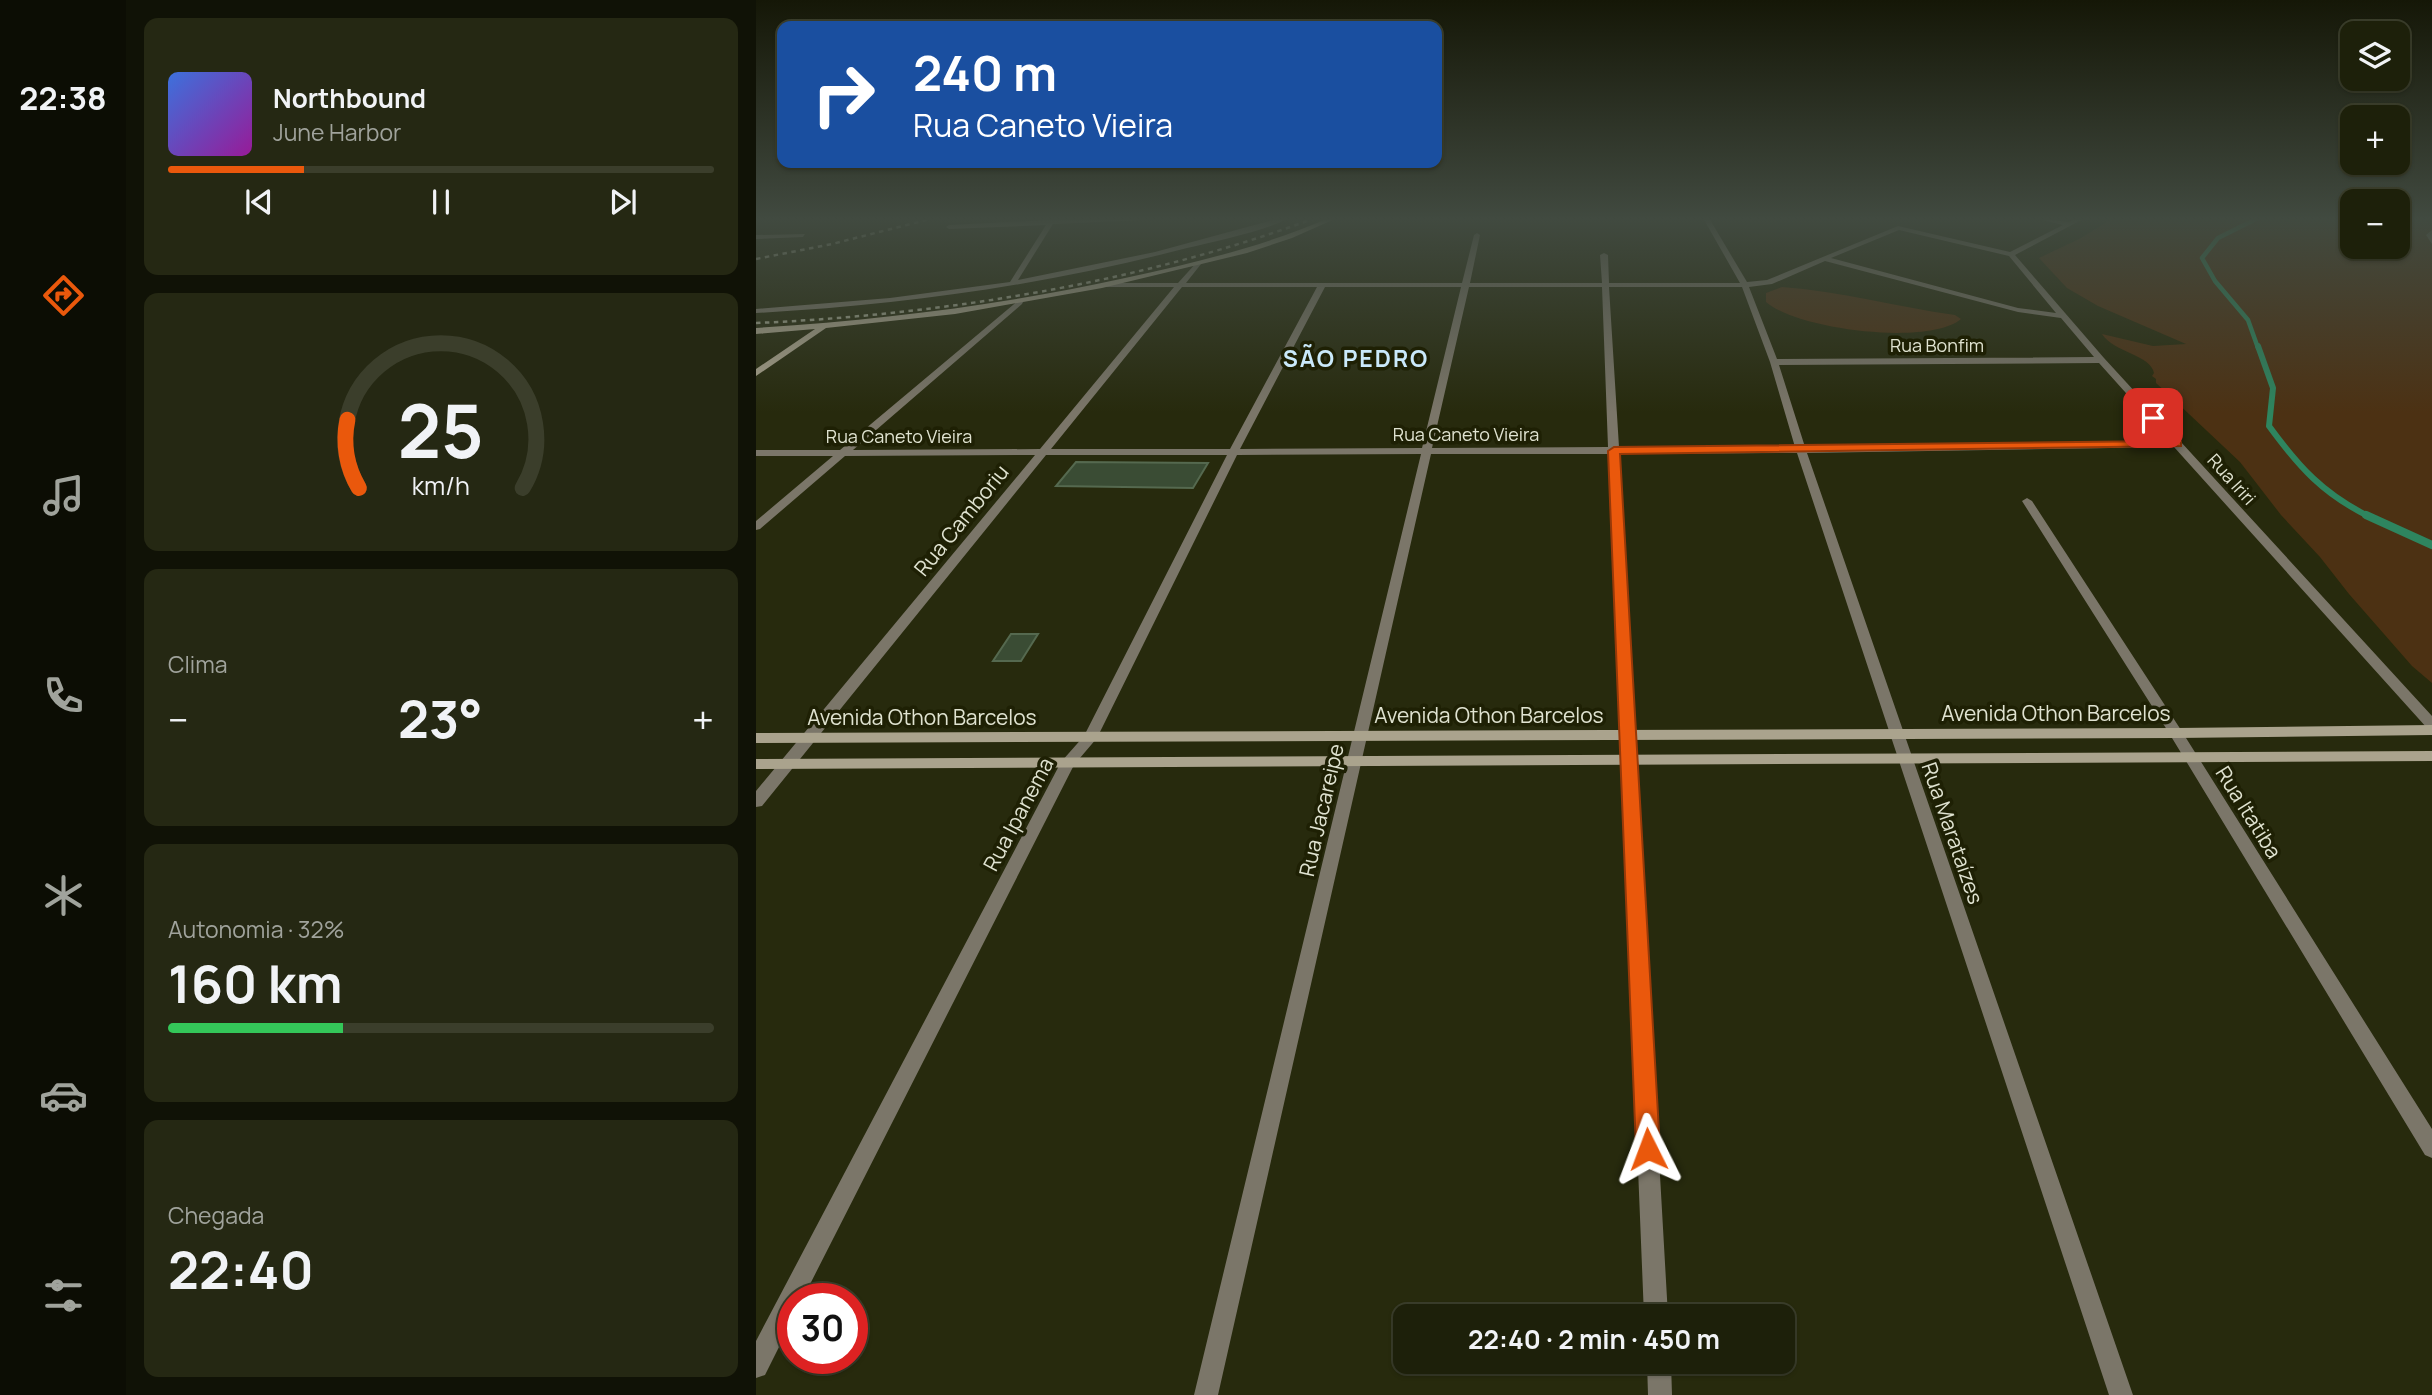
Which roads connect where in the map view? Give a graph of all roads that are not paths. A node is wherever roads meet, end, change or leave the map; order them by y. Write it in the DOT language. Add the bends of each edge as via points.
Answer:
graph roads {
  1 [pos="1017,283"];
  2 [pos="1113,283"];
  3 [pos="1760,283"];
  4 [pos="1918,283"];
  5 [pos="2036,283"];
  6 [pos="1012,284"];
  7 [pos="1105,285"];
  8 [pos="1180,285"];
  9 [pos="1322,285"];
  10 [pos="1465,285"];
  11 [pos="1606,285"];
  12 [pos="1745,285"];
  13 [pos="1019,302"];
  14 [pos="756,311"];
  15 [pos="2064,316"];
  16 [pos="824,327"];
  17 [pos="756,331"];
  18 [pos="2101,360"];
  19 [pos="1774,362"];
  20 [pos="756,373"];
  21 [pos="2176,444"];
  22 [pos="1801,450"];
  23 [pos="1614,451"];
  24 [pos="1426,452"];
  25 [pos="756,453"];
  26 [pos="842,453"];
  27 [pos="1042,453"];
  28 [pos="1233,453"];
  29 [pos="2026,501"];
  30 [pos="756,527"];
  31 [pos="2432,727"];
  32 [pos="2176,733"];
  33 [pos="1897,734"];
  34 [pos="1628,735"];
  35 [pos="1360,736"];
  36 [pos="756,738"];
  37 [pos="807,738"];
  38 [pos="1090,738"];
  39 [pos="2432,756"];
  40 [pos="2191,757"];
  41 [pos="1905,758"];
  42 [pos="1629,760"];
  43 [pos="1354,761"];
  44 [pos="1068,762"];
  45 [pos="756,764"];
  46 [pos="787,764"];
  47 [pos="756,802"];
  48 [pos="2432,1148"];
  49 [pos="1655,1304"];
  50 [pos="756,1366"];
  51 [pos="1659,1374"];
  52 [pos="1206,1395"];
  53 [pos="1660,1395"];
  54 [pos="2122,1395"];
  1 -- 6 [label="street"];
  2 -- 7 [label="street"];
  3 -- 12 [label="street"];
  4 -- 15 [label="street" via="2018,310"];
  5 -- 15 [label="street, Rua Iriri"];
  6 -- 14 [label="street"];
  7 -- 8 [label="street"];
  7 -- 13 [label="street"];
  8 -- 9 [label="street"];
  8 -- 27 [label="street, Rua Camboriu"];
  9 -- 10 [label="street"];
  9 -- 28 [label="street, Rua Ipanema"];
  10 -- 11 [label="street"];
  10 -- 24 [label="street, Rua Jacareipe"];
  11 -- 12 [label="street"];
  11 -- 23 [label="street"];
  12 -- 19 [label="street, Rua Marataízes"];
  13 -- 16 [label="street"];
  13 -- 26 [label="street"];
  15 -- 18 [label="street, Rua Iriri"];
  16 -- 17 [label="street"];
  16 -- 20 [label="street"];
  18 -- 19 [label="street, Rua Bonfim"];
  18 -- 21 [label="street, Rua Iriri"];
  19 -- 22 [label="street, Rua Marataízes"];
  21 -- 22 [label="street, Rua Caneto Vieira"];
  21 -- 31 [label="street, Rua Iriri"];
  22 -- 23 [label="street, Rua Caneto Vieira"];
  22 -- 33 [label="street, Rua Marataízes"];
  23 -- 24 [label="street, Rua Caneto Vieira"];
  23 -- 34 [label="street"];
  24 -- 28 [label="street, Rua Caneto Vieira"];
  24 -- 35 [label="street, Rua Jacareipe"];
  25 -- 26 [label="street, Rua Caneto Vieira"];
  26 -- 27 [label="street, Rua Caneto Vieira"];
  26 -- 30 [label="street"];
  27 -- 28 [label="street, Rua Caneto Vieira"];
  27 -- 37 [label="street, Rua Camboriu"];
  28 -- 38 [label="street, Rua Ipanema"];
  29 -- 32 [label="street, Rua Itatiba"];
  31 -- 32 [label="street, Avenida Othon Barcelos"];
  32 -- 33 [label="street, Avenida Othon Barcelos"];
  32 -- 40 [label="street, Rua Itatiba"];
  33 -- 34 [label="street, Avenida Othon Barcelos"];
  33 -- 41 [label="street, Rua Marataízes"];
  34 -- 35 [label="street, Avenida Othon Barcelos"];
  34 -- 42 [label="street"];
  35 -- 38 [label="street, Avenida Othon Barcelos"];
  35 -- 43 [label="street, Rua Jacareipe"];
  36 -- 37 [label="street, Avenida Othon Barcelos"];
  37 -- 38 [label="street, Avenida Othon Barcelos"];
  37 -- 46 [label="street, Rua Camboriu"];
  38 -- 44 [label="street, Rua Ipanema"];
  39 -- 40 [label="street"];
  40 -- 41 [label="street"];
  40 -- 48 [label="street, Rua Itatiba"];
  41 -- 42 [label="street"];
  41 -- 54 [label="street, Rua Marataízes"];
  42 -- 43 [label="street"];
  42 -- 49 [label="street"];
  43 -- 44 [label="street"];
  43 -- 52 [label="street, Rua Jacareipe"];
  44 -- 46 [label="street"];
  44 -- 50 [label="street, Rua Ipanema"];
  45 -- 46 [label="street"];
  46 -- 47 [label="street, Rua Camboriu"];
  51 -- 53 [label="street"];
}
